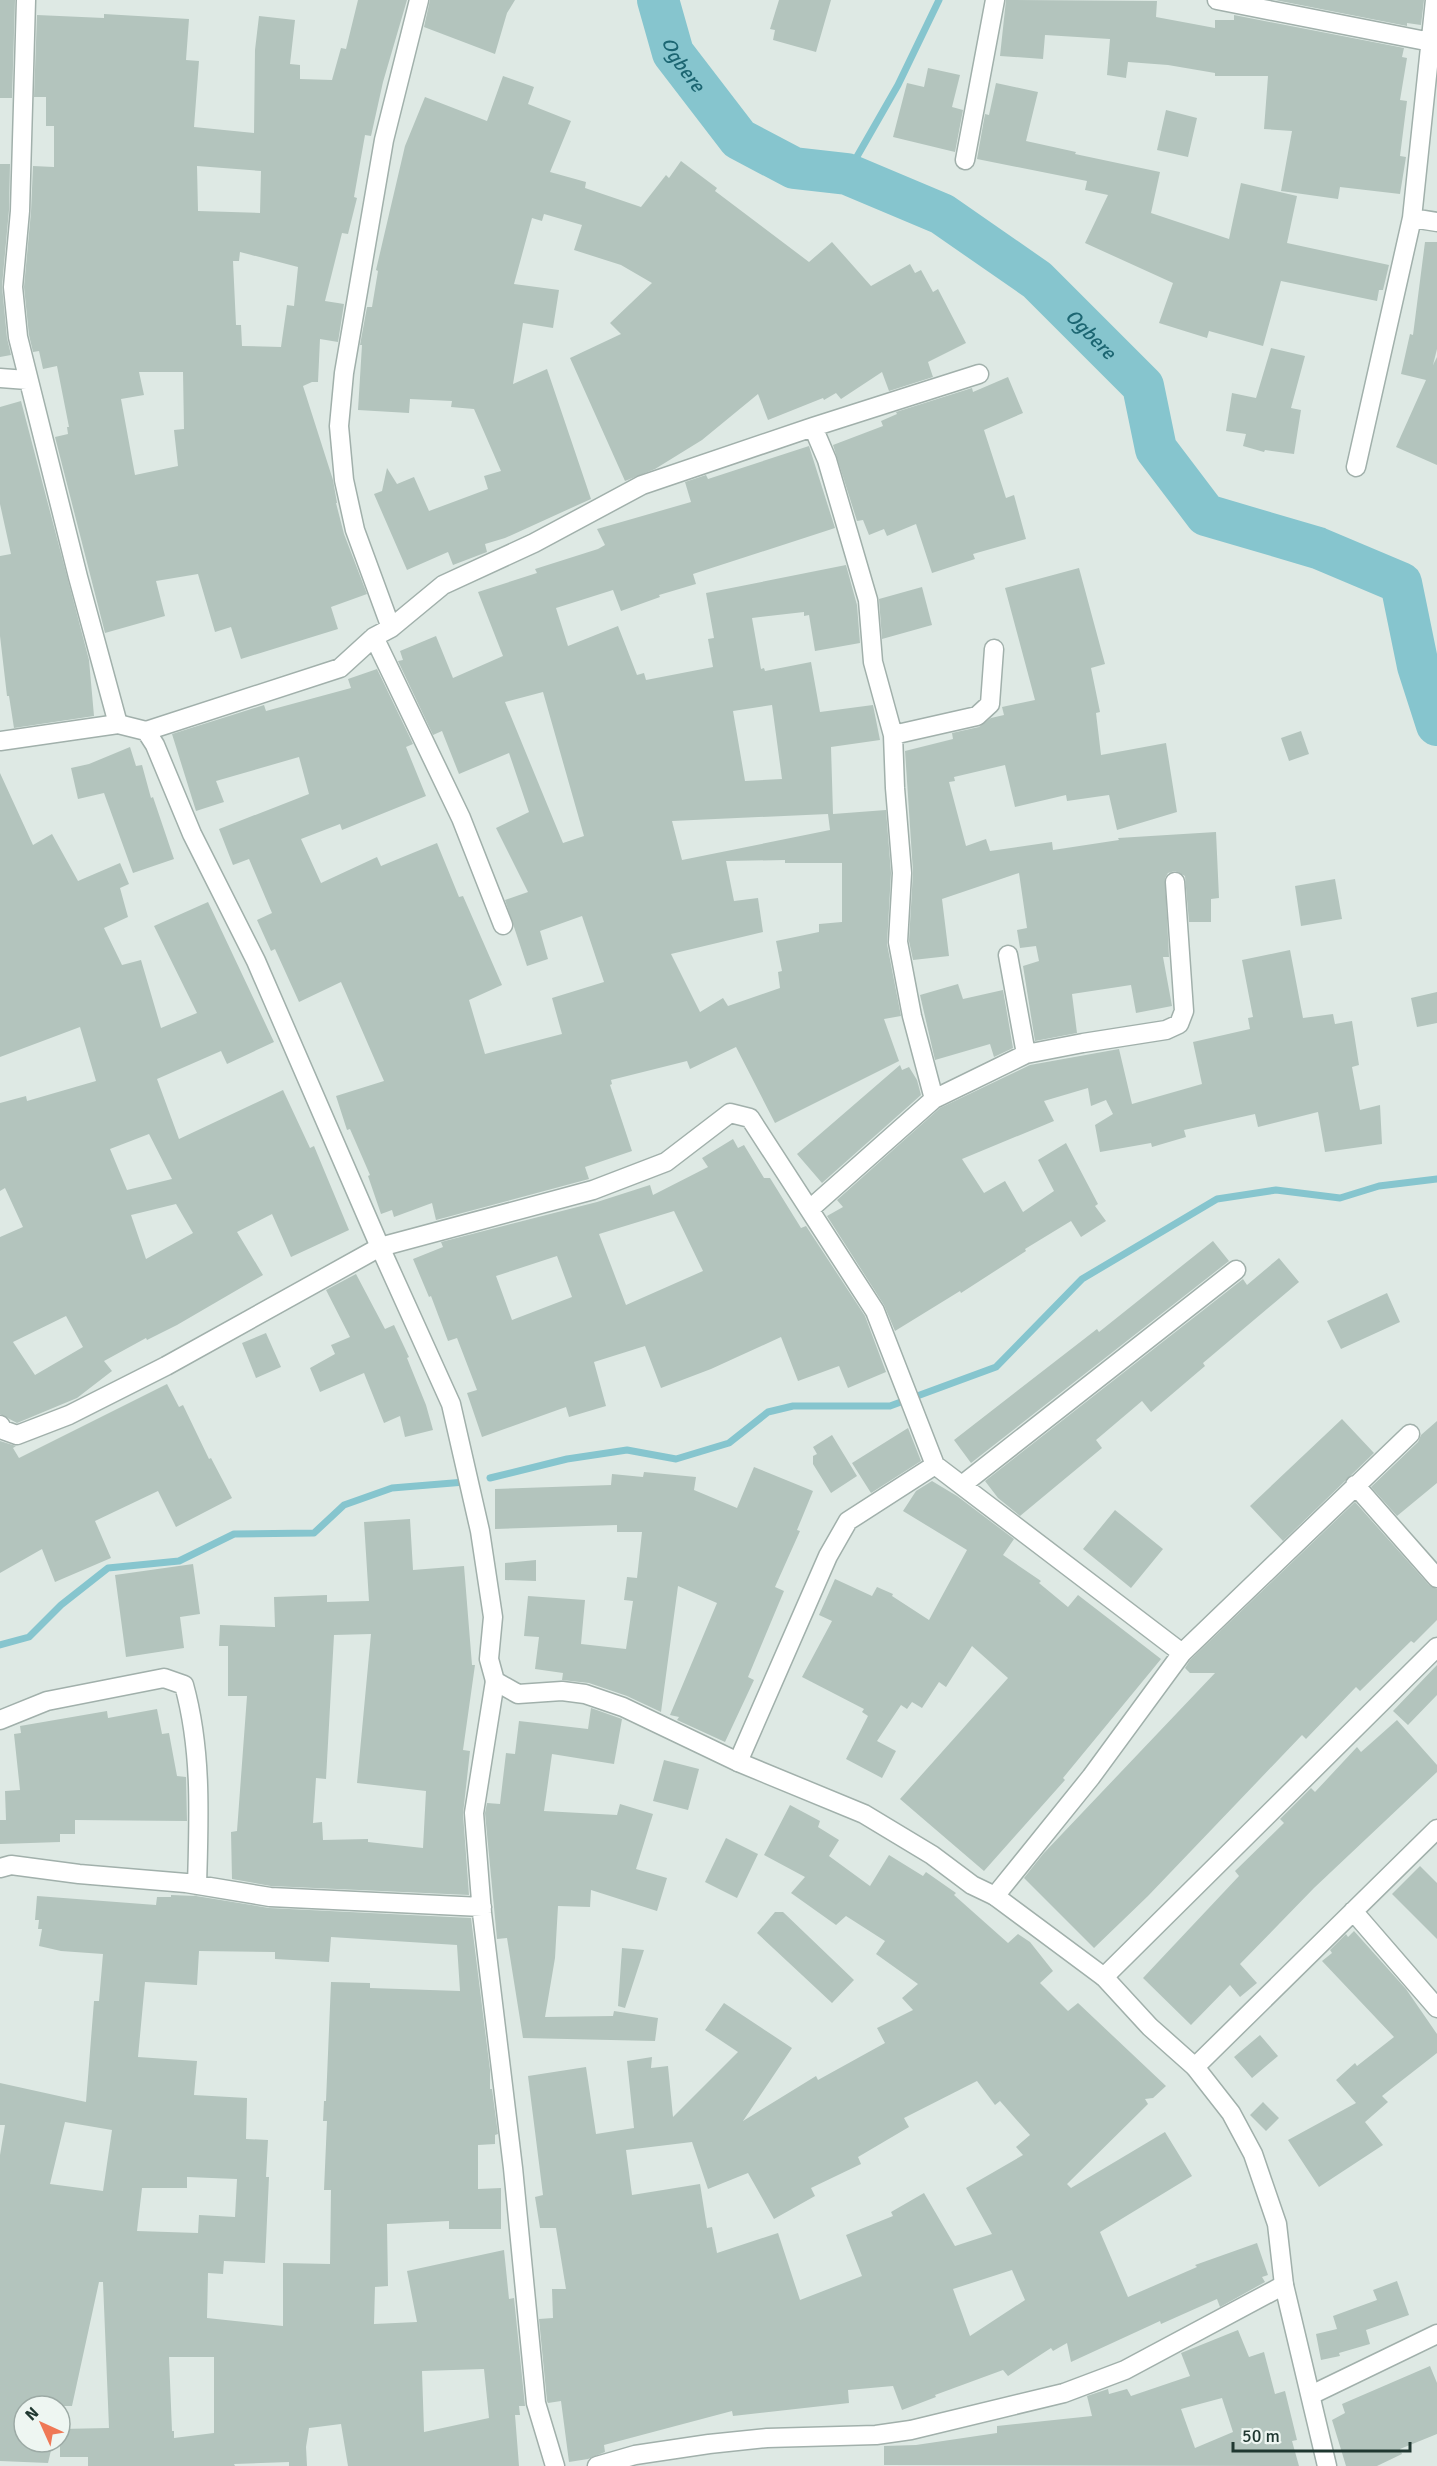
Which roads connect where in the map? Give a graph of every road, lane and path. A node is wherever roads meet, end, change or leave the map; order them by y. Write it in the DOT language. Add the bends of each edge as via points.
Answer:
graph roads {
  1 [pos="26,0"];
  2 [pos="419,0"];
  3 [pos="995,0"];
  4 [pos="1216,0"];
  5 [pos="1435,0"];
  6 [pos="1431,42"];
  7 [pos="965,160"];
  8 [pos="1412,218"];
  9 [pos="1437,222"];
  10 [pos="980,374"];
  11 [pos="0,378"];
  12 [pos="27,380"];
  13 [pos="813,427"];
  14 [pos="1356,467"];
  15 [pos="392,628"];
  16 [pos="374,637"];
  17 [pos="994,649"];
  18 [pos="118,724"];
  19 [pos="146,731"];
  20 [pos="893,735"];
  21 [pos="0,741"];
  22 [pos="1174,882"];
  23 [pos="504,925"];
  24 [pos="1008,955"];
  25 [pos="1026,1054"];
  26 [pos="934,1100"];
  27 [pos="810,1209"];
  28 [pos="380,1247"];
  29 [pos="1236,1270"];
  30 [pos="0,1425"];
  31 [pos="1410,1434"];
  32 [pos="935,1465"];
  33 [pos="962,1485"];
  34 [pos="1354,1485"];
  35 [pos="1437,1578"];
  36 [pos="1437,1647"];
  37 [pos="1182,1653"];
  38 [pos="495,1681"];
  39 [pos="0,1720"];
  40 [pos="738,1762"];
  41 [pos="1437,1828"];
  42 [pos="0,1868"];
  43 [pos="197,1885"];
  44 [pos="995,1896"];
  45 [pos="482,1907"];
  46 [pos="1353,1911"];
  47 [pos="1104,1977"];
  48 [pos="1437,2007"];
  49 [pos="1195,2067"];
  50 [pos="1284,2285"];
  51 [pos="1437,2334"];
  52 [pos="1311,2395"];
  53 [pos="555,2466"];
  54 [pos="597,2466"];
  55 [pos="1327,2466"];
  1 -- 12 [label="street" via="20,211 13,287"];
  2 -- 15 [label="street" via="384,140 344,373 339,426 344,480 355,530"];
  3 -- 7 [label="street"];
  4 -- 6 [label="street"];
  5 -- 6 [label="street"];
  6 -- 8 [label="street"];
  8 -- 9 [label="street"];
  8 -- 14 [label="street"];
  10 -- 13 [label="street"];
  11 -- 12 [label="street"];
  12 -- 18 [label="street"];
  13 -- 15 [label="street" via="642,486 443,585"];
  13 -- 20 [label="street" via="827,460 868,600 873,662"];
  15 -- 16 [label="street"];
  16 -- 19 [label="street" via="340,668"];
  16 -- 23 [label="street" via="461,818"];
  17 -- 20 [label="street" via="990,704 977,716"];
  18 -- 19 [label="street"];
  18 -- 21 [label="street"];
  19 -- 28 [label="street" via="256,961"];
  20 -- 26 [label="street" via="902,873 898,942"];
  22 -- 25 [label="street" via="1184,1011 1179,1024 1166,1030"];
  24 -- 25 [label="street"];
  25 -- 26 [label="street"];
  26 -- 27 [label="street"];
  27 -- 28 [label="street" via="750,1118 730,1113 666,1162 593,1190"];
  27 -- 32 [label="street" via="875,1311"];
  28 -- 30 [label="street" via="69,1415 17,1435"];
  28 -- 38 [label="street" via="452,1404 483,1552 493,1617 489,1659"];
  29 -- 33 [label="street"];
  31 -- 34 [label="street"];
  32 -- 33 [label="street"];
  32 -- 40 [label="street" via="848,1521 828,1556"];
  33 -- 37 [label="street"];
  34 -- 35 [label="street"];
  34 -- 37 [label="street"];
  36 -- 47 [label="street"];
  37 -- 44 [label="street" via="1091,1777"];
  38 -- 40 [label="street" via="518,1694 562,1692 595,1697"];
  38 -- 45 [label="street" via="474,1813"];
  39 -- 43 [label="street" via="47,1701 164,1678 184,1685 193,1716 200,1812"];
  40 -- 44 [label="street" via="864,1814"];
  41 -- 46 [label="street"];
  42 -- 43 [label="street" via="12,1865"];
  43 -- 45 [label="street" via="270,1897"];
  44 -- 47 [label="street"];
  45 -- 53 [label="street" via="536,2403"];
  46 -- 48 [label="street"];
  46 -- 49 [label="street"];
  47 -- 49 [label="street" via="1150,2027"];
  49 -- 50 [label="street" via="1230,2113 1253,2154 1277,2224"];
  50 -- 52 [label="street"];
  50 -- 54 [label="street" via="1125,2370 1042,2399 899,2432 709,2444 635,2455"];
  51 -- 52 [label="street"];
  52 -- 55 [label="street"];
}
